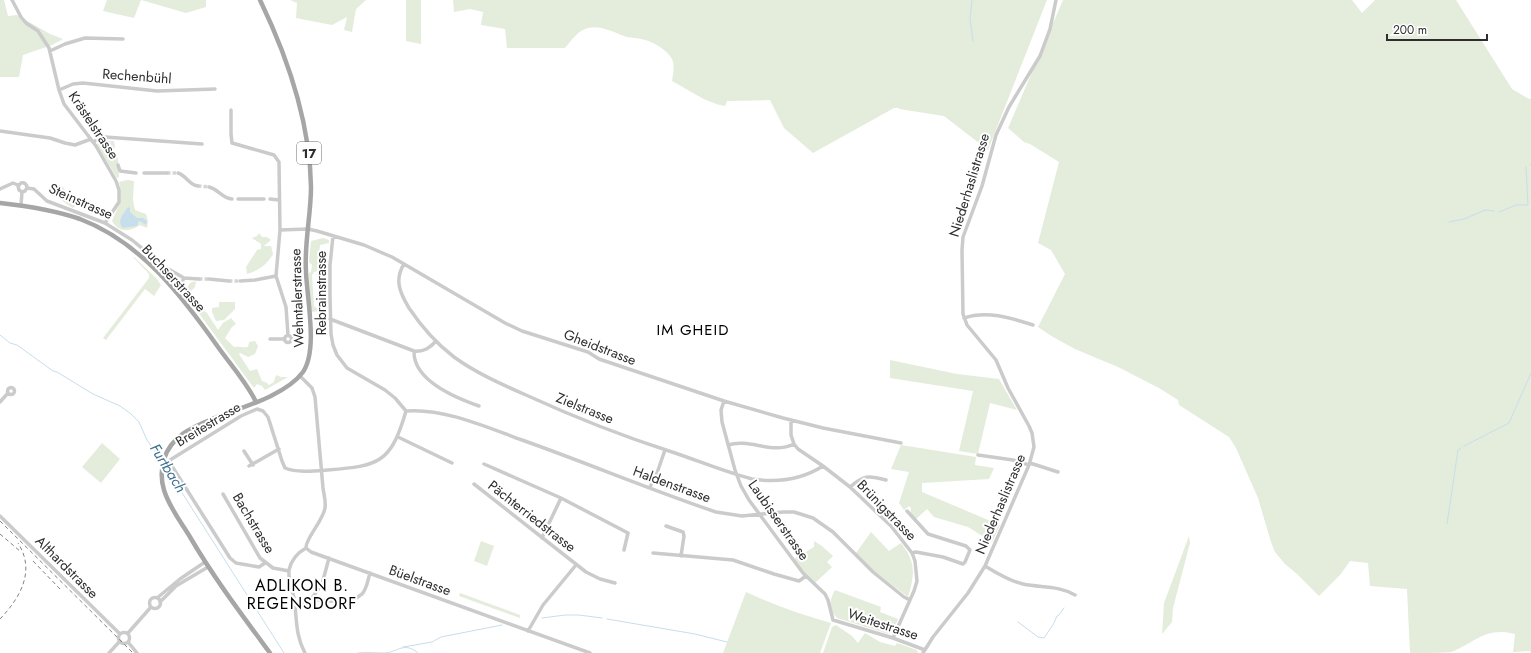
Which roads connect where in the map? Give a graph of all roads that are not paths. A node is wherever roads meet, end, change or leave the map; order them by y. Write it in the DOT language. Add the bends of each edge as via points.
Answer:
graph roads {
  1 [pos="12,0"];
  2 [pos="260,0"];
  3 [pos="1056,0"];
  4 [pos="123,39"];
  5 [pos="50,51"];
  6 [pos="215,89"];
  7 [pos="58,90"];
  8 [pos="231,110"];
  9 [pos="0,131"];
  10 [pos="92,140"];
  11 [pos="202,144"];
  12 [pos="118,165"];
  13 [pos="136,173"];
  14 [pos="144,173"];
  15 [pos="167,173"];
  16 [pos="178,173"];
  17 [pos="18,185"];
  18 [pos="198,186"];
  19 [pos="209,187"];
  20 [pos="27,188"];
  21 [pos="0,189"];
  22 [pos="22,192"];
  23 [pos="232,198"];
  24 [pos="238,199"];
  25 [pos="264,199"];
  26 [pos="270,200"];
  27 [pos="279,200"];
  28 [pos="0,203"];
  29 [pos="21,205"];
  30 [pos="105,223"];
  31 [pos="280,230"];
  32 [pos="308,230"];
  33 [pos="333,236"];
  34 [pos="404,264"];
  35 [pos="276,276"];
  36 [pos="184,278"];
  37 [pos="199,279"];
  38 [pos="208,279"];
  39 [pos="229,281"];
  40 [pos="240,281"];
  41 [pos="176,292"];
  42 [pos="964,318"];
  43 [pos="330,319"];
  44 [pos="1034,325"];
  45 [pos="288,335"];
  46 [pos="270,339"];
  47 [pos="285,339"];
  48 [pos="436,341"];
  49 [pos="414,351"];
  50 [pos="300,376"];
  51 [pos="8,393"];
  52 [pos="724,401"];
  53 [pos="0,402"];
  54 [pos="256,402"];
  55 [pos="479,406"];
  56 [pos="406,411"];
  57 [pos="791,420"];
  58 [pos="398,437"];
  59 [pos="901,442"];
  60 [pos="794,444"];
  61 [pos="728,445"];
  62 [pos="279,449"];
  63 [pos="665,450"];
  64 [pos="244,451"];
  65 [pos="978,455"];
  66 [pos="452,463"];
  67 [pos="484,464"];
  68 [pos="1030,464"];
  69 [pos="823,466"];
  70 [pos="322,471"];
  71 [pos="1058,472"];
  72 [pos="736,474"];
  73 [pos="886,480"];
  74 [pos="474,484"];
  75 [pos="650,487"];
  76 [pos="850,487"];
  77 [pos="223,494"];
  78 [pos="561,498"];
  79 [pos="906,511"];
  80 [pos="759,514"];
  81 [pos="0,516"];
  82 [pos="666,526"];
  83 [pos="542,538"];
  84 [pos="306,548"];
  85 [pos="624,550"];
  86 [pos="653,553"];
  87 [pos="912,553"];
  88 [pos="680,556"];
  89 [pos="329,558"];
  90 [pos="205,562"];
  91 [pos="265,563"];
  92 [pos="576,565"];
  93 [pos="986,566"];
  94 [pos="208,567"];
  95 [pos="289,571"];
  96 [pos="370,574"];
  97 [pos="806,576"];
  98 [pos="615,583"];
  99 [pos="1075,595"];
  100 [pos="157,598"];
  101 [pos="312,598"];
  102 [pos="910,600"];
  103 [pos="160,602"];
  104 [pos="295,606"];
  105 [pos="151,608"];
  106 [pos="833,620"];
  107 [pos="528,630"];
  108 [pos="128,633"];
  109 [pos="120,634"];
  110 [pos="893,638"];
  111 [pos="120,641"];
  112 [pos="128,642"];
  113 [pos="924,651"];
  114 [pos="109,653"];
  115 [pos="138,653"];
  116 [pos="270,653"];
  117 [pos="305,653"];
  118 [pos="590,653"];
  1 -- 5 [label="street, Krästelstrasse" via="26,23 38,31"];
  2 -- 32 [label="main road, Wehntalerstrasse / 17" via="290,71 304,127 311,186"];
  3 -- 42 [label="street, Niederhaslistrasse" via="1050,29 1040,56 998,129 982,186 963,237 961,301"];
  4 -- 5 [label="street" via="85,38"];
  5 -- 7 [label="street, Krästelstrasse"];
  6 -- 7 [label="street, Rechenbühl" via="157,91 83,83"];
  7 -- 10 [label="street, Krästelstrasse" via="64,104"];
  8 -- 27 [label="street" via="232,143 278,158"];
  9 -- 10 [label="street" via="50,138 75,145"];
  10 -- 11 [label="street" via="105,137"];
  10 -- 30 [label="street, Krästelstrasse" via="114,176 119,190 119,202"];
  12 -- 13 [label="street" via="122,172"];
  14 -- 15 [label="street"];
  16 -- 18 [label="street"];
  17 -- 20 [label="street, Steinstrasse" via="24,183"];
  17 -- 21 [label="street" via="13,183"];
  17 -- 22 [label="street"];
  19 -- 23 [label="street" via="215,188 227,198"];
  20 -- 22 [label="street, Steinstrasse"];
  20 -- 30 [label="street, Steinstrasse" via="34,190 43,199"];
  22 -- 29 [label="street"];
  24 -- 25 [label="street"];
  26 -- 27 [label="street"];
  27 -- 31 [label="street"];
  28 -- 29 [label="main road, Buchserstrasse"];
  29 -- 41 [label="main road, Buchserstrasse" via="53,211 104,231 131,248"];
  30 -- 36 [label="street, Steinstrasse"];
  31 -- 32 [label="street, Gheidstrasse"];
  31 -- 35 [label="street"];
  32 -- 33 [label="street, Gheidstrasse"];
  32 -- 50 [label="main road, Wehntalerstrasse / 17" via="305,266 310,347 307,365"];
  33 -- 34 [label="street, Gheidstrasse" via="364,245"];
  33 -- 43 [label="street, Rebrainstrasse"];
  34 -- 48 [label="street, Zielstrasse" via="398,282 401,295"];
  34 -- 52 [label="street, Gheidstrasse" via="484,312 522,331 584,350 599,359"];
  35 -- 40 [label="street"];
  35 -- 45 [label="street" via="286,307"];
  36 -- 37 [label="street"];
  36 -- 41 [label="street"];
  38 -- 39 [label="street"];
  41 -- 54 [label="main road, Buchserstrasse" via="196,316"];
  42 -- 44 [label="street" via="996,315"];
  42 -- 68 [label="street, Niederhaslistrasse" via="996,360 1029,426 1034,447"];
  43 -- 49 [label="street"];
  43 -- 56 [label="street, Rebrainstrasse" via="333,346 342,362 354,373 385,390"];
  45 -- 47 [label="street"];
  45 -- 47 [label="street" via="291,342 286,342"];
  46 -- 47 [label="street"];
  48 -- 49 [label="street" via="424,351"];
  48 -- 63 [label="street, Zielstrasse" via="454,357 478,372 520,392 592,423"];
  49 -- 55 [label="street" via="419,369 429,381"];
  50 -- 54 [label="main road, 17" via="279,391"];
  50 -- 70 [label="street" via="314,392"];
  51 -- 53 [label="street"];
  52 -- 57 [label="street, Gheidstrasse"];
  52 -- 61 [label="street, Laubisserstrasse" via="721,416"];
  54 -- 90 [label="main road, 17" via="191,428 175,441 167,453 162,471 168,500"];
  56 -- 58 [label="street"];
  56 -- 75 [label="street, Haldenstrasse" via="430,411 453,417"];
  57 -- 59 [label="street, Gheidstrasse"];
  57 -- 60 [label="street"];
  58 -- 66 [label="street"];
  58 -- 70 [label="street" via="382,457 370,464 357,468"];
  60 -- 61 [label="street" via="775,448 742,442"];
  60 -- 69 [label="street, Brünigstrasse"];
  61 -- 72 [label="street, Laubisserstrasse"];
  62 -- 64 [label="street" via="251,465"];
  62 -- 70 [label="street" via="285,468"];
  62 -- 91 [label="street, Breitestrasse" via="266,413 257,409 172,458 170,462 230,558 236,563 259,567"];
  63 -- 72 [label="street, Zielstrasse"];
  63 -- 75 [label="street"];
  65 -- 68 [label="street"];
  67 -- 78 [label="street"];
  68 -- 71 [label="street"];
  68 -- 93 [label="street, Niederhaslistrasse"];
  69 -- 72 [label="street, Zielstrasse" via="802,477 788,480 766,481"];
  69 -- 76 [label="street, Brünigstrasse"];
  70 -- 84 [label="street" via="325,507 320,522 306,543"];
  72 -- 80 [label="street, Laubisserstrasse" via="744,492"];
  73 -- 76 [label="street" via="868,476"];
  74 -- 83 [label="street, Pächterriedstrasse"];
  75 -- 80 [label="street, Haldenstrasse" via="716,512 742,516"];
  76 -- 87 [label="street, Brünigstrasse" via="891,526"];
  77 -- 91 [label="street, Bachstrasse"];
  78 -- 83 [label="street"];
  78 -- 85 [label="street" via="628,533"];
  79 -- 87 [label="street" via="928,534 966,546 970,550 963,564 939,556"];
  80 -- 97 [label="street, Laubisserstrasse"];
  80 -- 102 [label="street, Haldenstrasse" via="794,512 819,521 834,532 873,572"];
  81 -- 109 [label="street, Althardstrasse"];
  82 -- 88 [label="street" via="683,532"];
  83 -- 92 [label="street, Pächterriedstrasse"];
  84 -- 89 [label="street, Büelstrasse"];
  84 -- 95 [label="street" via="295,557"];
  86 -- 88 [label="street"];
  87 -- 102 [label="street, Brünigstrasse" via="916,580"];
  88 -- 97 [label="street" via="733,560 800,581"];
  89 -- 96 [label="street, Büelstrasse"];
  89 -- 101 [label="street" via="322,584"];
  90 -- 94 [label="main road, 17"];
  90 -- 100 [label="street"];
  91 -- 95 [label="street, Bachstrasse" via="273,568"];
  92 -- 98 [label="street, Pächterriedstrasse" via="600,579"];
  92 -- 107 [label="street, Pächterriedstrasse" via="543,605"];
  93 -- 99 [label="street" via="1009,580 1062,588"];
  93 -- 113 [label="street, Niederhaslistrasse"];
  94 -- 103 [label="street" via="176,586"];
  94 -- 116 [label="main road, 17"];
  95 -- 104 [label="street"];
  96 -- 101 [label="street" via="361,595 337,602"];
  96 -- 107 [label="street, Büelstrasse"];
  97 -- 106 [label="street, Laubisserstrasse" via="825,594"];
  100 -- 103 [label="street"];
  100 -- 105 [label="street" via="151,600"];
  101 -- 104 [label="street"];
  102 -- 110 [label="street, Brünigstrasse"];
  103 -- 105 [label="street" via="158,608"];
  104 -- 117 [label="street" via="298,636"];
  105 -- 108 [label="street"];
  106 -- 110 [label="street, Weitestrasse"];
  107 -- 118 [label="street, Büelstrasse"];
  108 -- 109 [label="street"];
  108 -- 112 [label="street"];
  109 -- 111 [label="street"];
  110 -- 113 [label="street, Weitestrasse"];
  111 -- 112 [label="street"];
  111 -- 114 [label="street"];
  112 -- 115 [label="street"];
}
